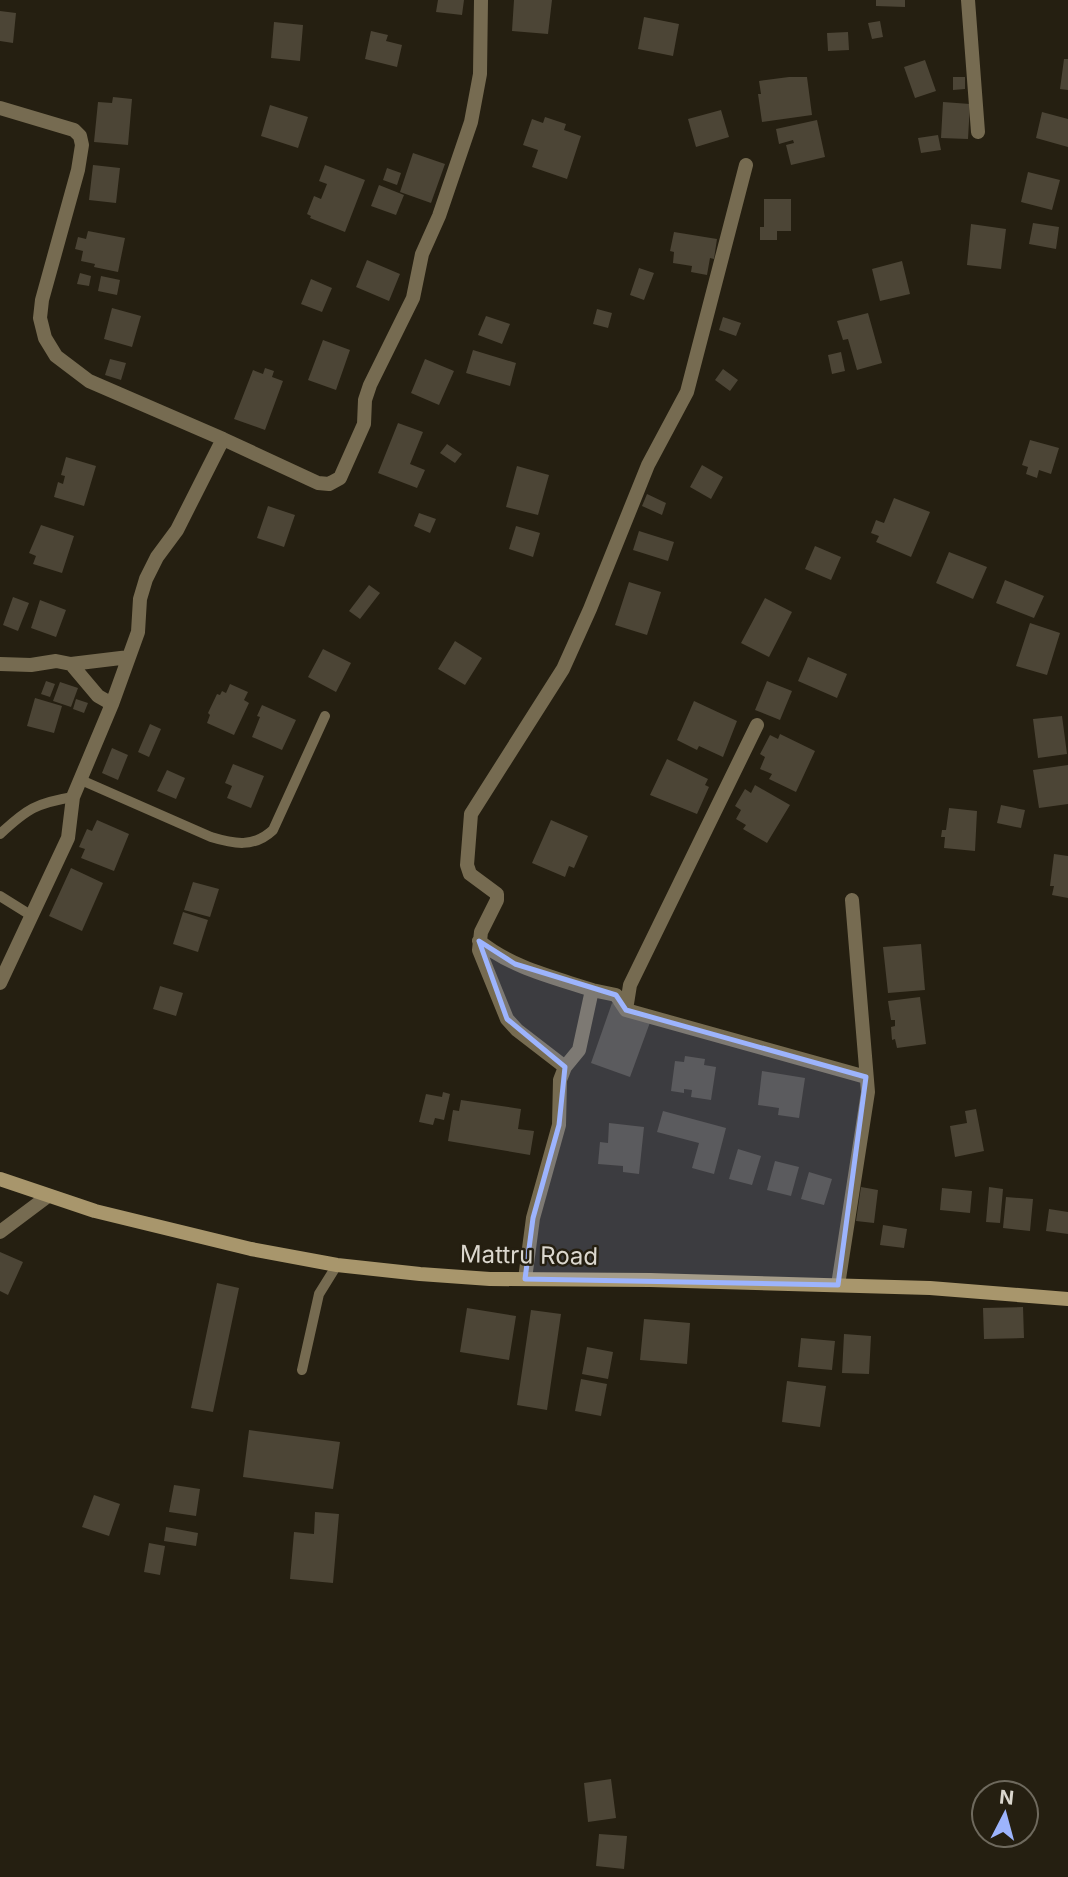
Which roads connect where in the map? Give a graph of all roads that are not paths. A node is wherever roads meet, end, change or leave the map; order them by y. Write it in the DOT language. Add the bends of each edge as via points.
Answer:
graph roads {
  1 [pos="481,0"];
  2 [pos="968,0"];
  3 [pos="0,108"];
  4 [pos="978,132"];
  5 [pos="746,164"];
  6 [pos="223,439"];
  7 [pos="129,657"];
  8 [pos="0,664"];
  9 [pos="71,664"];
  10 [pos="112,704"];
  11 [pos="325,716"];
  12 [pos="757,725"];
  13 [pos="81,780"];
  14 [pos="73,797"];
  15 [pos="0,834"];
  16 [pos="0,896"];
  17 [pos="852,900"];
  18 [pos="32,916"];
  19 [pos="479,941"];
  20 [pos="0,983"];
  21 [pos="592,990"];
  22 [pos="626,1010"];
  23 [pos="565,1067"];
  24 [pos="866,1077"];
  25 [pos="0,1179"];
  26 [pos="48,1196"];
  27 [pos="0,1232"];
  28 [pos="337,1265"];
  29 [pos="525,1279"];
  30 [pos="838,1285"];
  31 [pos="1068,1299"];
  32 [pos="302,1370"];
  1 -- 6 [label="street" via="480,74 471,122 422,254 413,298 370,385 364,424 340,478 318,483"];
  2 -- 4 [label="street"];
  3 -- 6 [label="street" via="74,130 82,145 42,300 40,318 51,347 89,381"];
  5 -- 19 [label="street" via="687,392 648,465 563,669 471,814 467,865 470,874 497,894"];
  6 -- 7 [label="street" via="177,530 146,579"];
  7 -- 9 [label="street"];
  7 -- 10 [label="street"];
  8 -- 9 [label="street"];
  9 -- 10 [label="street" via="98,696"];
  10 -- 13 [label="street"];
  11 -- 13 [label="lane" via="273,830 248,844 211,837"];
  12 -- 22 [label="street" via="630,985"];
  13 -- 14 [label="street"];
  14 -- 15 [label="lane" via="26,810"];
  14 -- 18 [label="street" via="68,838"];
  16 -- 18 [label="lane"];
  17 -- 24 [label="street"];
  18 -- 20 [label="street"];
  19 -- 21 [label="street" via="515,964"];
  19 -- 23 [label="street" via="508,1019"];
  21 -- 22 [label="street" via="617,995"];
  21 -- 23 [label="street" via="579,1050"];
  22 -- 24 [label="street"];
  23 -- 29 [label="street" via="560,1080 559,1125 533,1218"];
  24 -- 30 [label="street" via="868,1092"];
  25 -- 26 [label="main road, Mattru Road"];
  26 -- 27 [label="street"];
  26 -- 28 [label="main road, Mattru Road" via="251,1249"];
  28 -- 29 [label="main road, Mattru Road"];
  28 -- 32 [label="lane" via="319,1294"];
  29 -- 30 [label="main road, Mattru Road"];
  30 -- 31 [label="main road, Mattru Road"];
}
